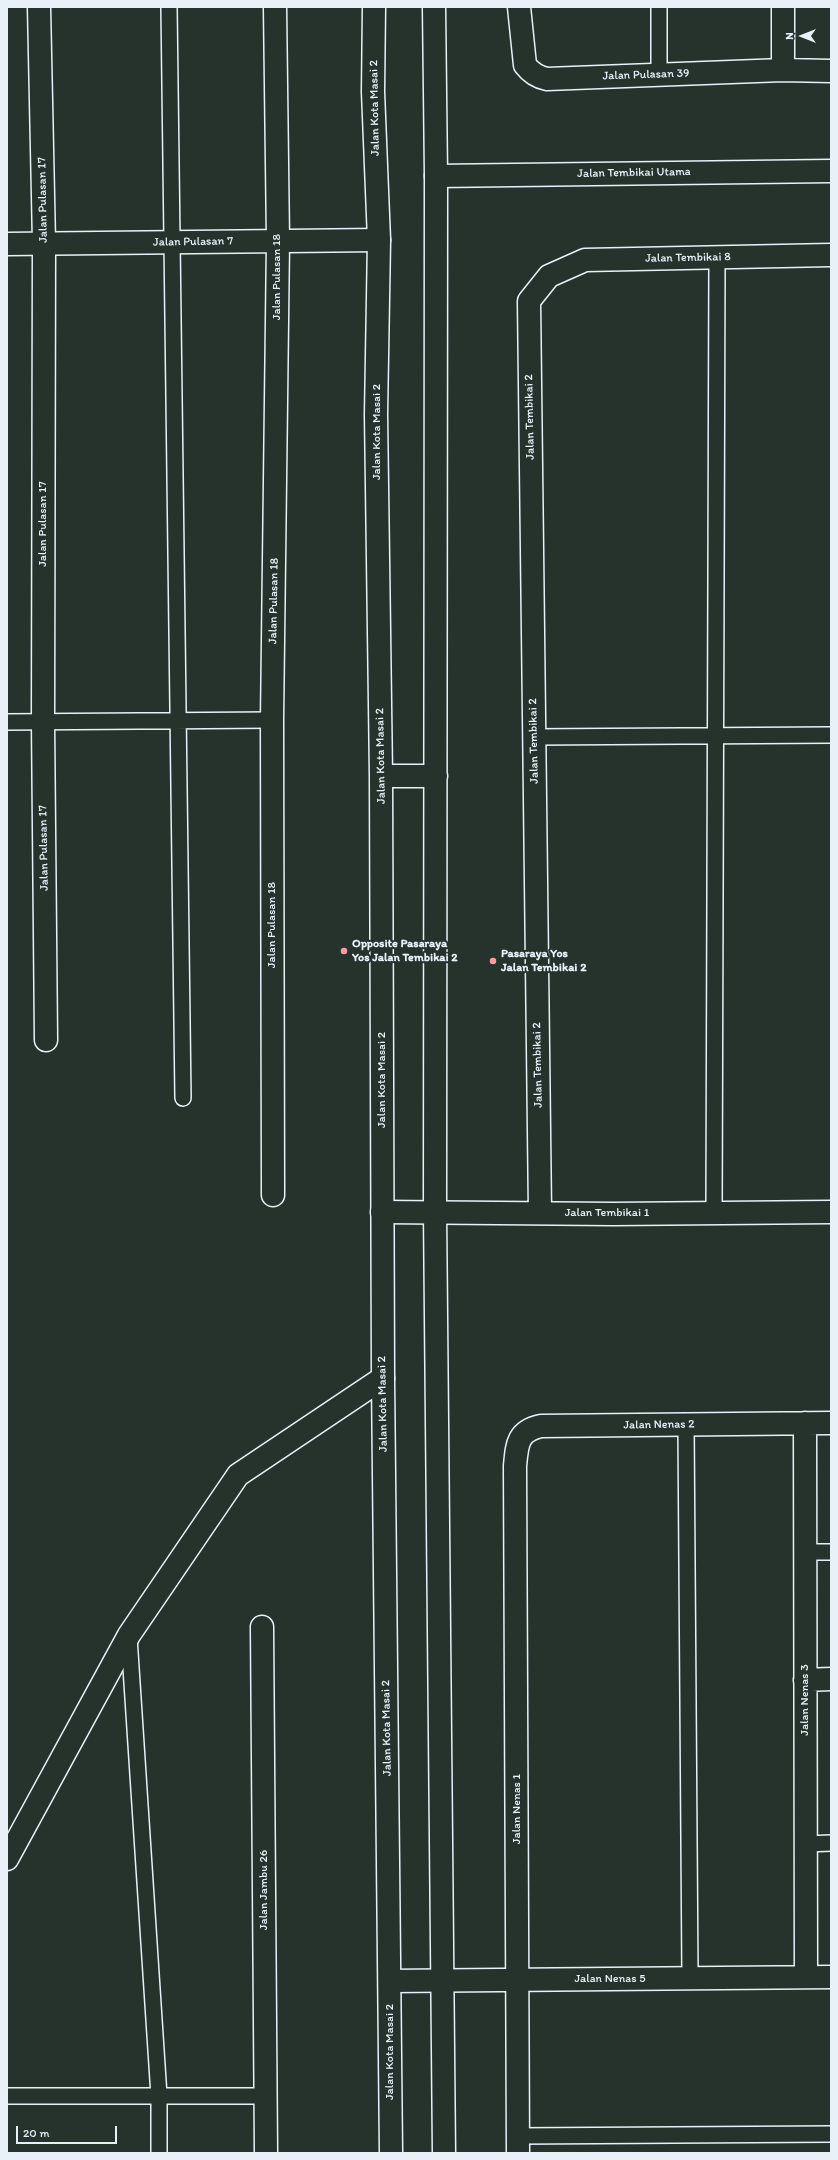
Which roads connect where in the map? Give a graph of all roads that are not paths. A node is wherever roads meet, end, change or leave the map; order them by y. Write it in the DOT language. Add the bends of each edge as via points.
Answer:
graph roads {
  1 [pos="39,7"];
  2 [pos="169,7"];
  3 [pos="275,7"];
  4 [pos="374,7"];
  5 [pos="434,7"];
  6 [pos="519,7"];
  7 [pos="659,7"];
  8 [pos="783,7"];
  9 [pos="783,70"];
  10 [pos="831,71"];
  11 [pos="659,75"];
  12 [pos="831,171"];
  13 [pos="436,176"];
  14 [pos="379,240"];
  15 [pos="278,241"];
  16 [pos="172,242"];
  17 [pos="44,243"];
  18 [pos="7,244"];
  19 [pos="831,254"];
  20 [pos="717,257"];
  21 [pos="549,276"];
  22 [pos="272,720"];
  23 [pos="7,722"];
  24 [pos="43,722"];
  25 [pos="178,722"];
  26 [pos="831,735"];
  27 [pos="534,737"];
  28 [pos="715,737"];
  29 [pos="381,776"];
  30 [pos="436,776"];
  31 [pos="46,1040"];
  32 [pos="183,1098"];
  33 [pos="273,1195"];
  34 [pos="382,1212"];
  35 [pos="435,1212"];
  36 [pos="831,1212"];
  37 [pos="540,1213"];
  38 [pos="714,1213"];
  39 [pos="383,1378"];
  40 [pos="804,1423"];
  41 [pos="831,1423"];
  42 [pos="686,1425"];
  43 [pos="515,1466"];
  44 [pos="805,1552"];
  45 [pos="831,1552"];
  46 [pos="262,1627"];
  47 [pos="129,1635"];
  48 [pos="805,1680"];
  49 [pos="831,1680"];
  50 [pos="831,1843"];
  51 [pos="806,1844"];
  52 [pos="7,1859"];
  53 [pos="806,1977"];
  54 [pos="831,1977"];
  55 [pos="690,1978"];
  56 [pos="443,1980"];
  57 [pos="518,1980"];
  58 [pos="390,1981"];
  59 [pos="7,2096"];
  60 [pos="159,2096"];
  61 [pos="265,2096"];
  62 [pos="831,2134"];
  63 [pos="518,2145"];
  64 [pos="159,2153"];
  65 [pos="266,2153"];
  66 [pos="391,2153"];
  67 [pos="444,2153"];
  1 -- 17 [label="street, Jalan Pulasan 17"];
  2 -- 16 [label="lane"];
  3 -- 15 [label="street, Jalan Pulasan 18"];
  4 -- 14 [label="street, Jalan Kota Masai 2" via="373,92"];
  5 -- 13 [label="street"];
  6 -- 11 [label="street, Jalan Pulasan 39" via="525,65 538,77 548,79"];
  7 -- 11 [label="lane"];
  8 -- 9 [label="street"];
  9 -- 10 [label="street, Jalan Pulasan 39"];
  9 -- 11 [label="street, Jalan Pulasan 39"];
  12 -- 13 [label="street, Jalan Tembikai Utama"];
  13 -- 30 [label="street"];
  14 -- 15 [label="street, Jalan Pulasan 7"];
  14 -- 29 [label="street, Jalan Kota Masai 2" via="376,414"];
  15 -- 16 [label="street, Jalan Pulasan 7"];
  15 -- 22 [label="street, Jalan Pulasan 18"];
  16 -- 17 [label="street, Jalan Pulasan 7"];
  16 -- 25 [label="lane"];
  17 -- 18 [label="street, Jalan Pulasan 7"];
  17 -- 24 [label="street, Jalan Pulasan 17"];
  19 -- 20 [label="street, Jalan Tembikai 8"];
  20 -- 21 [label="street, Jalan Tembikai 8" via="585,260"];
  20 -- 28 [label="lane"];
  21 -- 27 [label="street, Jalan Tembikai 2" via="529,301"];
  22 -- 25 [label="lane"];
  22 -- 33 [label="street, Jalan Pulasan 18"];
  23 -- 24 [label="lane"];
  24 -- 25 [label="lane"];
  24 -- 31 [label="street, Jalan Pulasan 17"];
  25 -- 32 [label="lane"];
  26 -- 28 [label="lane"];
  27 -- 28 [label="lane"];
  27 -- 37 [label="street, Jalan Tembikai 2"];
  28 -- 38 [label="lane"];
  29 -- 30 [label="street"];
  29 -- 34 [label="street, Jalan Kota Masai 2"];
  30 -- 35 [label="street"];
  34 -- 35 [label="street, Jalan Tembikai 1"];
  34 -- 39 [label="street, Jalan Kota Masai 2"];
  35 -- 37 [label="street, Jalan Tembikai 1"];
  35 -- 56 [label="street"];
  36 -- 38 [label="street, Jalan Tembikai 1"];
  37 -- 38 [label="street, Jalan Tembikai 1"];
  39 -- 47 [label="street" via="238,1475"];
  39 -- 58 [label="street, Jalan Kota Masai 2"];
  40 -- 41 [label="street, Jalan Nenas 2"];
  40 -- 42 [label="street, Jalan Nenas 2"];
  40 -- 44 [label="street, Jalan Nenas 3"];
  42 -- 43 [label="street, Jalan Nenas 2" via="531,1428 518,1442"];
  42 -- 55 [label="lane"];
  43 -- 57 [label="street, Jalan Nenas 1"];
  44 -- 45 [label="lane"];
  44 -- 48 [label="street, Jalan Nenas 3"];
  46 -- 61 [label="street, Jalan Jambu 26"];
  47 -- 52 [label="street"];
  47 -- 60 [label="lane"];
  48 -- 49 [label="street"];
  48 -- 51 [label="street, Jalan Nenas 3"];
  50 -- 51 [label="lane"];
  51 -- 53 [label="street, Jalan Nenas 3"];
  53 -- 54 [label="street, Jalan Nenas 5"];
  53 -- 55 [label="street, Jalan Nenas 5"];
  55 -- 57 [label="street, Jalan Nenas 5"];
  56 -- 57 [label="street, Jalan Nenas 5"];
  56 -- 58 [label="street, Jalan Nenas 5"];
  56 -- 67 [label="street"];
  57 -- 63 [label="street, Jalan Nenas 1"];
  58 -- 66 [label="street, Jalan Kota Masai 2"];
  59 -- 60 [label="lane"];
  60 -- 61 [label="lane"];
  60 -- 64 [label="lane"];
  61 -- 65 [label="street, Jalan Jambu 26"];
  62 -- 63 [label="lane"];
}
